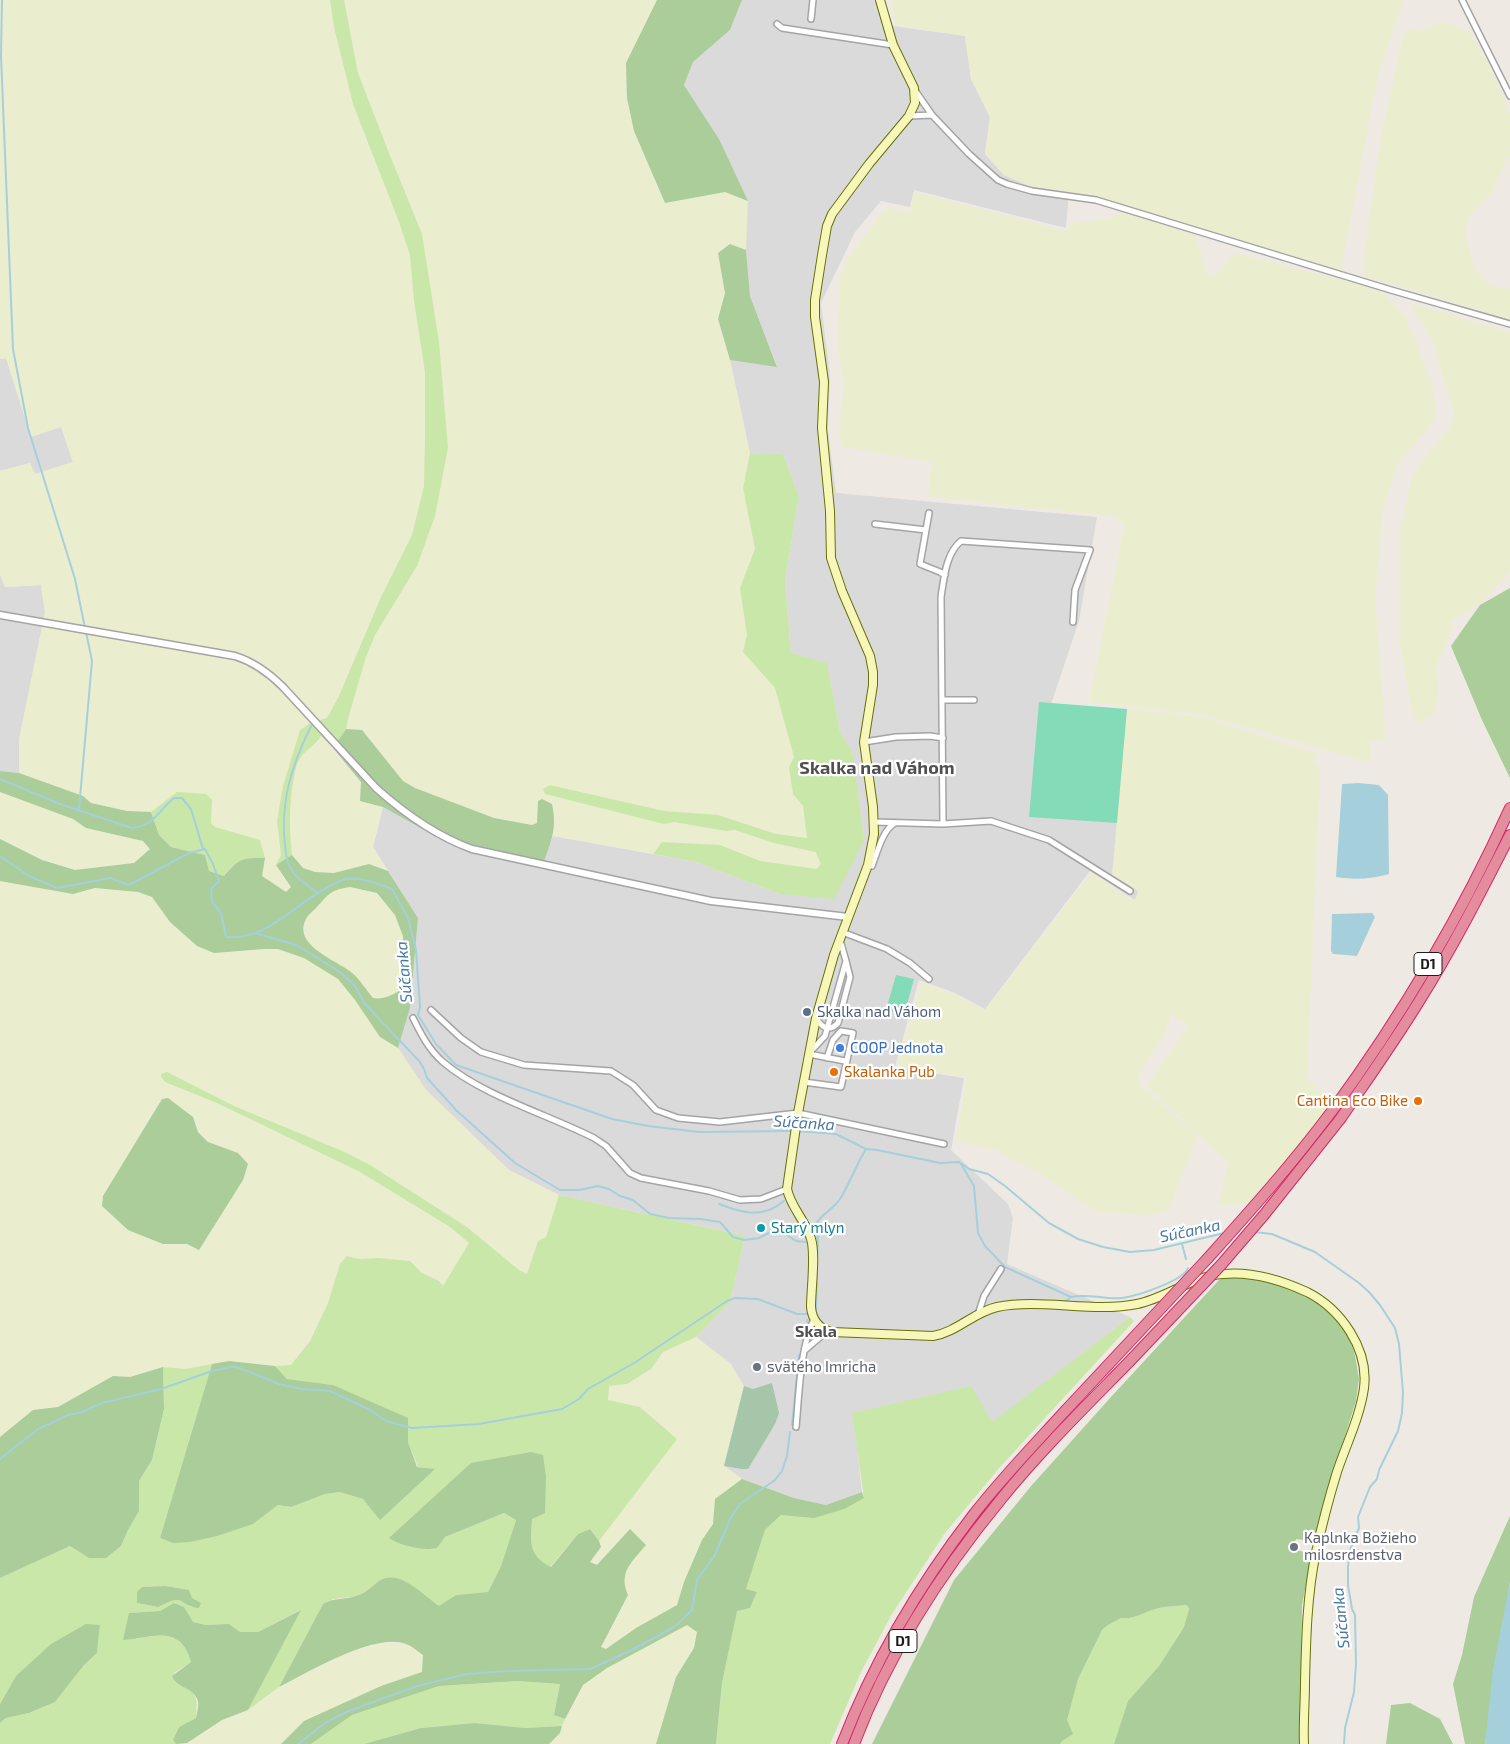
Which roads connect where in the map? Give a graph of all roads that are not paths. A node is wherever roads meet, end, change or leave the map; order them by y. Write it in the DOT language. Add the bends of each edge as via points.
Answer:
graph roads {
  1 [pos="813,0"];
  2 [pos="880,0"];
  3 [pos="1462,0"];
  4 [pos="811,19"];
  5 [pos="777,24"];
  6 [pos="893,45"];
  7 [pos="914,88"];
  8 [pos="1510,96"];
  9 [pos="932,115"];
  10 [pos="909,116"];
  11 [pos="1510,324"];
  12 [pos="929,513"];
  13 [pos="875,524"];
  14 [pos="926,530"];
  15 [pos="944,575"];
  16 [pos="0,615"];
  17 [pos="1073,622"];
  18 [pos="942,700"];
  19 [pos="974,700"];
  20 [pos="943,738"];
  21 [pos="864,742"];
  22 [pos="1510,808"];
  23 [pos="874,822"];
  24 [pos="898,822"];
  25 [pos="943,824"];
  26 [pos="1510,835"];
  27 [pos="868,865"];
  28 [pos="1130,890"];
  29 [pos="848,917"];
  30 [pos="841,936"];
  31 [pos="929,979"];
  32 [pos="431,1010"];
  33 [pos="413,1018"];
  34 [pos="816,1018"];
  35 [pos="828,1028"];
  36 [pos="809,1054"];
  37 [pos="827,1058"];
  38 [pos="845,1061"];
  39 [pos="804,1082"];
  40 [pos="798,1113"];
  41 [pos="944,1144"];
  42 [pos="787,1189"];
  43 [pos="1001,1269"];
  44 [pos="978,1315"];
  45 [pos="814,1319"];
  46 [pos="827,1331"];
  47 [pos="806,1350"];
  48 [pos="796,1428"];
  49 [pos="842,1744"];
  50 [pos="854,1744"];
  51 [pos="1304,1744"];
  1 -- 4 [label="street"];
  2 -- 6 [label="main road"];
  3 -- 8 [label="street"];
  5 -- 6 [label="street" via="782,28"];
  6 -- 7 [label="main road"];
  7 -- 9 [label="street"];
  7 -- 10 [label="main road" via="915,104"];
  9 -- 10 [label="street"];
  9 -- 11 [label="street" via="969,154 1007,184 1096,200"];
  10 -- 21 [label="main road" via="832,214 827,226 815,300 824,382 822,428 832,558 842,591 870,656 873,672"];
  12 -- 14 [label="street"];
  13 -- 14 [label="street"];
  14 -- 15 [label="street" via="920,564"];
  15 -- 17 [label="street" via="955,546 961,541 1090,550 1075,590"];
  15 -- 18 [label="street" via="941,597"];
  16 -- 29 [label="street" via="249,661 283,687 390,801 427,827 472,849 711,901"];
  18 -- 19 [label="street"];
  18 -- 20 [label="street"];
  20 -- 21 [label="street" via="896,737"];
  20 -- 25 [label="street"];
  21 -- 23 [label="main road"];
  22 -- 49 [label="highway, D1, bridge" via="1442,940 1332,1111 1234,1230 975,1513 892,1636"];
  23 -- 24 [label="street"];
  23 -- 27 [label="main road"];
  24 -- 25 [label="street"];
  24 -- 27 [label="street" via="890,826 872,866"];
  25 -- 28 [label="street" via="991,821 1049,840"];
  26 -- 50 [label="highway, D1, bridge" via="1458,935 1418,1002 1341,1118 1258,1222 1022,1475 964,1546 903,1640"];
  27 -- 29 [label="main road"];
  29 -- 30 [label="main road"];
  30 -- 31 [label="street" via="887,949"];
  30 -- 34 [label="main road"];
  30 -- 35 [label="street" via="850,977 838,1023"];
  32 -- 40 [label="street" via="481,1052 524,1065 611,1071 633,1085 656,1110 678,1118 720,1122"];
  33 -- 42 [label="street" via="425,1042 442,1061 468,1080 594,1138 606,1146 630,1173 640,1178 740,1200 761,1199"];
  34 -- 35 [label="street" via="820,1025"];
  34 -- 36 [label="main road"];
  35 -- 36 [label="street" via="826,1036"];
  36 -- 37 [label="street"];
  36 -- 39 [label="main road"];
  37 -- 38 [label="street"];
  37 -- 38 [label="street" via="832,1040 841,1031 853,1033"];
  38 -- 39 [label="street" via="841,1087"];
  39 -- 40 [label="main road"];
  40 -- 41 [label="street"];
  40 -- 42 [label="main road"];
  42 -- 45 [label="main road" via="811,1237 811,1307"];
  43 -- 44 [label="street" via="984,1296"];
  44 -- 46 [label="main road" via="934,1336"];
  44 -- 51 [label="main road" via="996,1307 1134,1305 1206,1277 1238,1274 1272,1279 1315,1296 1344,1323 1359,1352 1364,1385 1314,1564 1306,1633"];
  45 -- 46 [label="main road"];
  45 -- 47 [label="street"];
  46 -- 47 [label="street"];
  47 -- 48 [label="street"];
}
